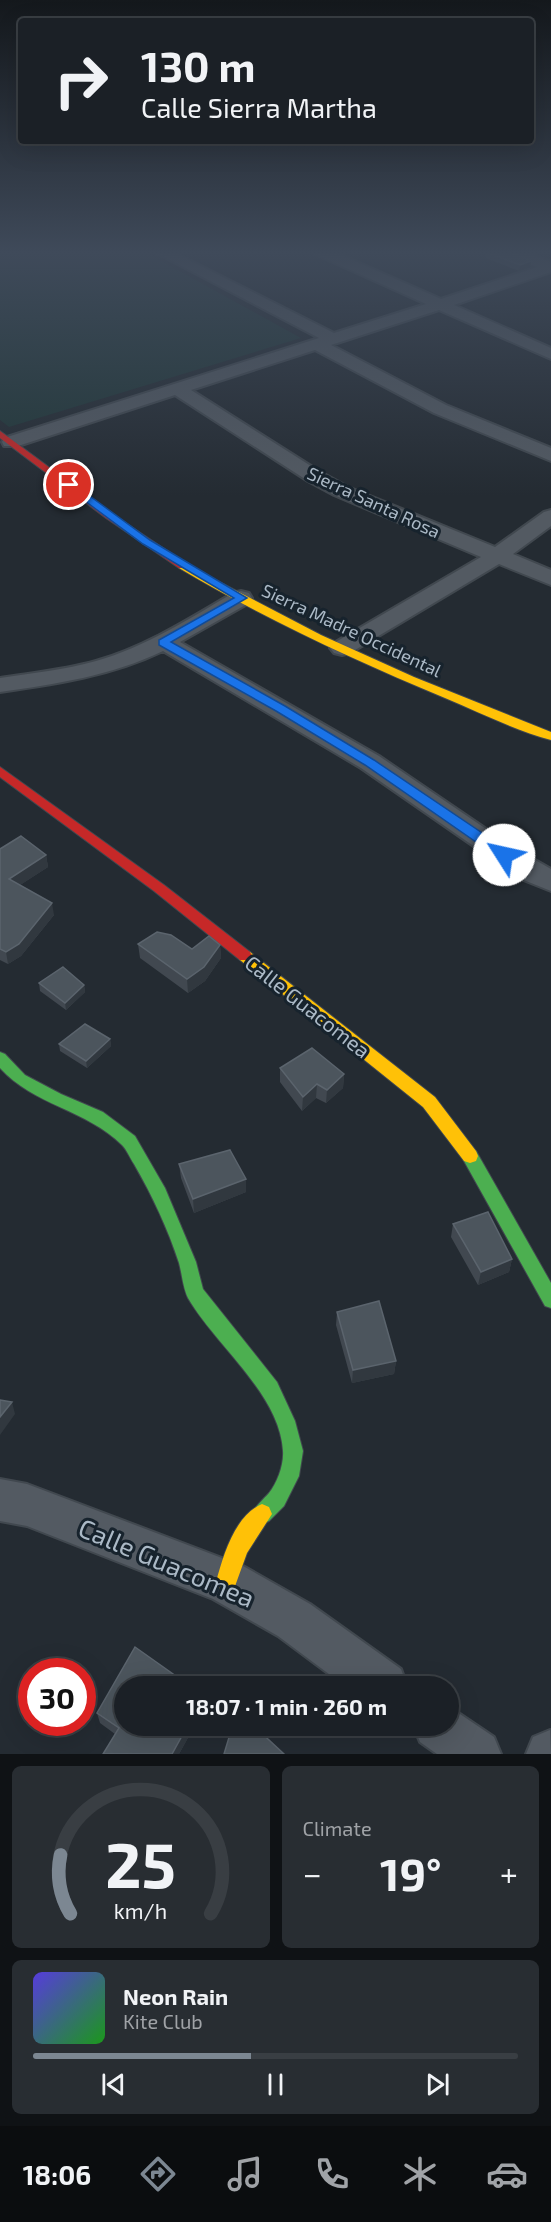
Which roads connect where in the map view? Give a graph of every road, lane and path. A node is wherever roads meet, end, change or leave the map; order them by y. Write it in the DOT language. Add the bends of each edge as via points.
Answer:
graph roads {
  1 [pos="309,333"];
  2 [pos="350,333"];
  3 [pos="505,333"];
  4 [pos="324,341"];
  5 [pos="551,354"];
  6 [pos="176,388"];
  7 [pos="6,438"];
  8 [pos="551,455"];
  9 [pos="551,516"];
  10 [pos="497,556"];
  11 [pos="551,578"];
  12 [pos="241,598"];
  13 [pos="163,642"];
  14 [pos="342,648"];
  15 [pos="0,685"];
  16 [pos="551,736"];
  17 [pos="0,771"];
  18 [pos="551,881"];
  19 [pos="0,1058"];
  20 [pos="551,1300"];
  21 [pos="0,1500"];
  22 [pos="227,1582"];
  23 [pos="370,1676"];
  24 [pos="452,1736"];
  25 [pos="477,1754"];
  1 -- 4 [label="street"];
  2 -- 4 [label="street"];
  3 -- 5 [label="street"];
  4 -- 6 [label="street"];
  4 -- 8 [label="street" via="440,409"];
  6 -- 7 [label="street"];
  6 -- 10 [label="street, Sierra Santa Rosa" via="332,486"];
  7 -- 12 [label="street, Sierra Madre Occidental" via="146,542"];
  9 -- 10 [label="street"];
  10 -- 11 [label="street, Sierra Santa Rosa"];
  10 -- 14 [label="street"];
  12 -- 13 [label="street"];
  12 -- 14 [label="street, Sierra Madre Occidental"];
  13 -- 15 [label="street" via="107,666"];
  13 -- 18 [label="street" via="370,762 513,861"];
  14 -- 16 [label="street, Sierra Madre Occidental"];
  17 -- 20 [label="street, Calle Guacomea" via="159,888 429,1102 475,1162"];
  19 -- 22 [label="street" via="19,1079 97,1117 129,1141 157,1188 187,1262 195,1293 270,1389 285,1420 293,1450 289,1476 277,1498 243,1538 233,1556"];
  21 -- 22 [label="street, Calle Guacomea" via="27,1505"];
  22 -- 23 [label="street, Calle Guacomea" via="294,1620"];
  24 -- 25 [label="street"];
}
